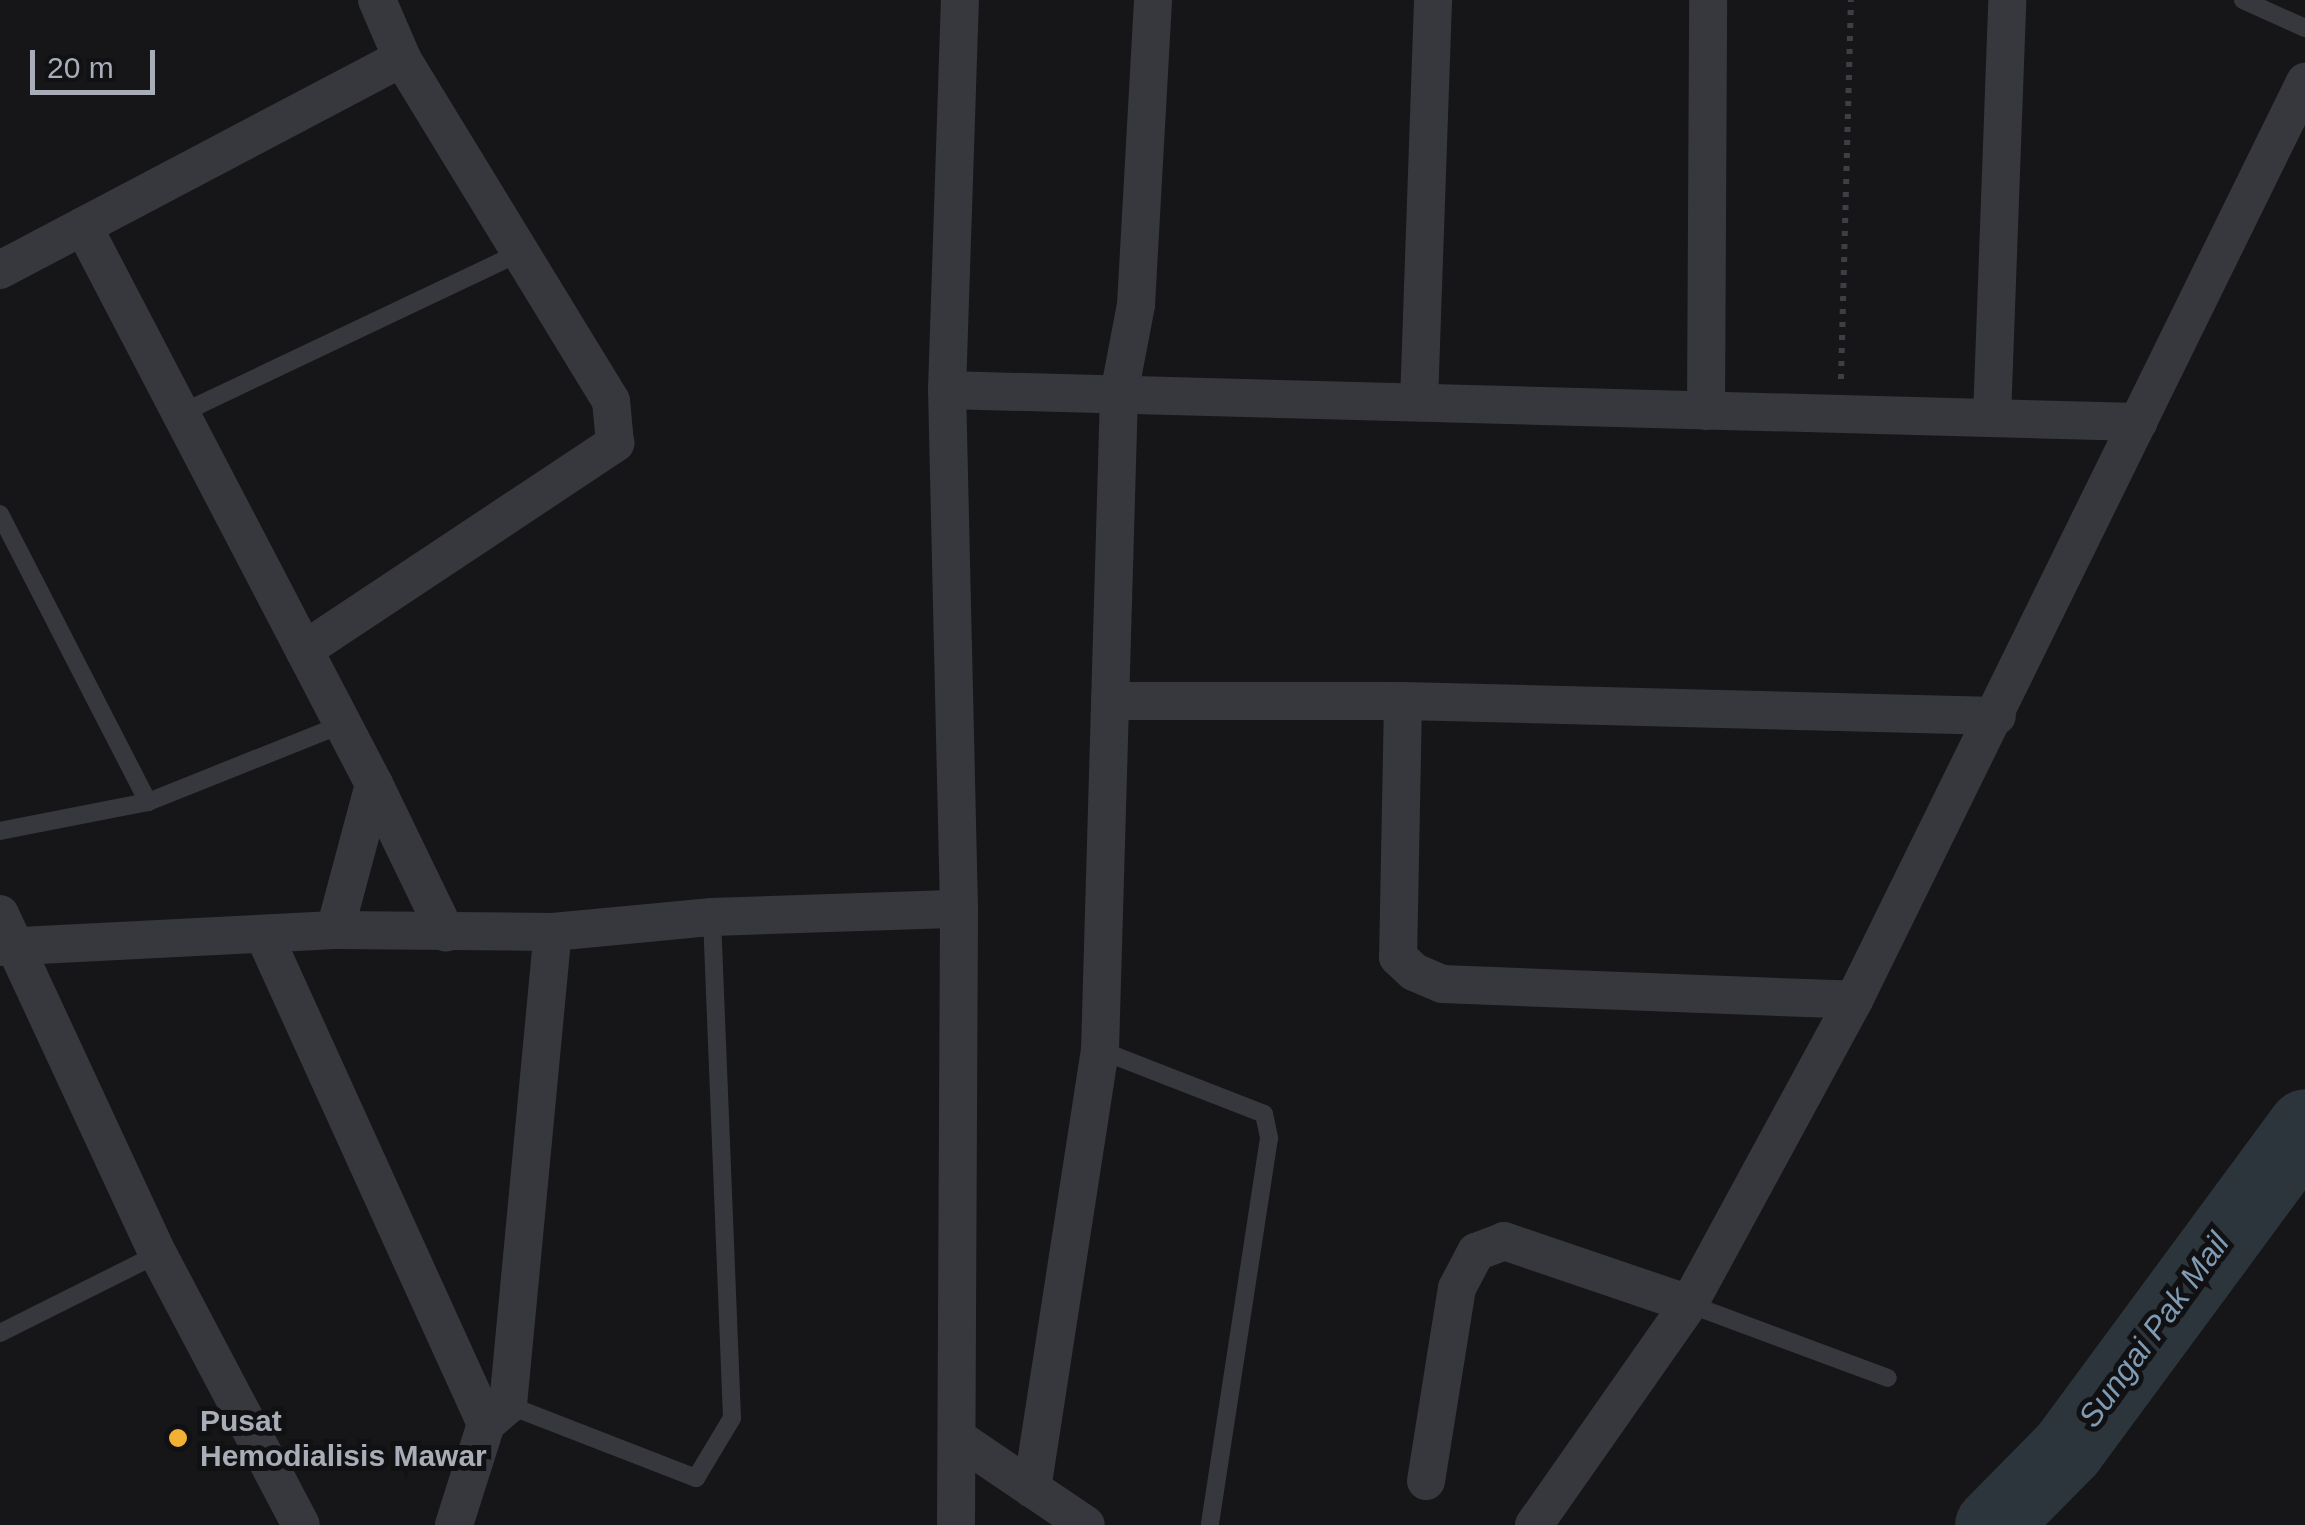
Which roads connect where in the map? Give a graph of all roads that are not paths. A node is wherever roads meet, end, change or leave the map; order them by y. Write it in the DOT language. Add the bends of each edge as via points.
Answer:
graph roads {
  1 [pos="378,0"];
  2 [pos="960,0"];
  3 [pos="1153,0"];
  4 [pos="1433,0"];
  5 [pos="1708,0"];
  6 [pos="2006,0"];
  7 [pos="2242,0"];
  8 [pos="2305,28"];
  9 [pos="402,58"];
  10 [pos="2305,82"];
  11 [pos="84,226"];
  12 [pos="521,252"];
  13 [pos="0,270"];
  14 [pos="946,390"];
  15 [pos="1119,394"];
  16 [pos="1420,402"];
  17 [pos="1706,410"];
  18 [pos="182,413"];
  19 [pos="1992,418"];
  20 [pos="2139,422"];
  21 [pos="0,514"];
  22 [pos="304,650"];
  23 [pos="1110,701"];
  24 [pos="1402,701"];
  25 [pos="1996,716"];
  26 [pos="343,724"];
  27 [pos="374,784"];
  28 [pos="148,802"];
  29 [pos="0,831"];
  30 [pos="958,908"];
  31 [pos="712,917"];
  32 [pos="335,930"];
  33 [pos="553,932"];
  34 [pos="446,934"];
  35 [pos="264,935"];
  36 [pos="5,936"];
  37 [pos="1854,1000"];
  38 [pos="1100,1050"];
  39 [pos="158,1254"];
  40 [pos="1689,1304"];
  41 [pos="0,1333"];
  42 [pos="1888,1378"];
  43 [pos="497,1414"];
  44 [pos="959,1438"];
  45 [pos="1426,1481"];
  46 [pos="1032,1489"];
  47 [pos="302,1525"];
  48 [pos="454,1525"];
  49 [pos="956,1525"];
  50 [pos="1086,1525"];
  51 [pos="1210,1525"];
  52 [pos="1534,1525"];
  1 -- 9 [label="street"];
  2 -- 14 [label="street"];
  3 -- 15 [label="street" via="1136,305"];
  4 -- 16 [label="street"];
  5 -- 17 [label="street"];
  6 -- 19 [label="street"];
  7 -- 8 [label="lane"];
  9 -- 11 [label="street"];
  9 -- 12 [label="street"];
  10 -- 20 [label="street"];
  11 -- 13 [label="street"];
  11 -- 18 [label="street"];
  12 -- 18 [label="lane"];
  12 -- 22 [label="street" via="611,402 616,442"];
  14 -- 15 [label="street"];
  14 -- 30 [label="street"];
  15 -- 16 [label="street"];
  15 -- 23 [label="street"];
  16 -- 17 [label="street"];
  17 -- 19 [label="street"];
  18 -- 22 [label="street"];
  19 -- 20 [label="street"];
  20 -- 25 [label="street"];
  21 -- 28 [label="lane"];
  22 -- 26 [label="street"];
  23 -- 24 [label="street"];
  23 -- 38 [label="street"];
  24 -- 25 [label="street"];
  24 -- 37 [label="street" via="1398,957 1414,972 1442,984"];
  25 -- 37 [label="street"];
  26 -- 27 [label="street"];
  26 -- 28 [label="lane"];
  27 -- 32 [label="street"];
  27 -- 34 [label="street"];
  28 -- 29 [label="lane"];
  30 -- 31 [label="street"];
  30 -- 44 [label="street"];
  31 -- 33 [label="street"];
  31 -- 43 [label="lane" via="732,1418 696,1478"];
  32 -- 34 [label="street"];
  32 -- 35 [label="street"];
  33 -- 34 [label="street"];
  33 -- 43 [label="street"];
  35 -- 36 [label="street"];
  35 -- 43 [label="street"];
  36 -- 39 [label="street"];
  37 -- 40 [label="street"];
  38 -- 46 [label="street"];
  38 -- 51 [label="lane" via="1264,1114 1269,1138"];
  39 -- 41 [label="lane"];
  39 -- 47 [label="street"];
  40 -- 42 [label="lane"];
  40 -- 45 [label="street" via="1504,1242 1476,1252 1457,1288"];
  40 -- 52 [label="street"];
  43 -- 48 [label="street"];
  44 -- 46 [label="street"];
  44 -- 49 [label="street"];
  46 -- 50 [label="street"];
}
